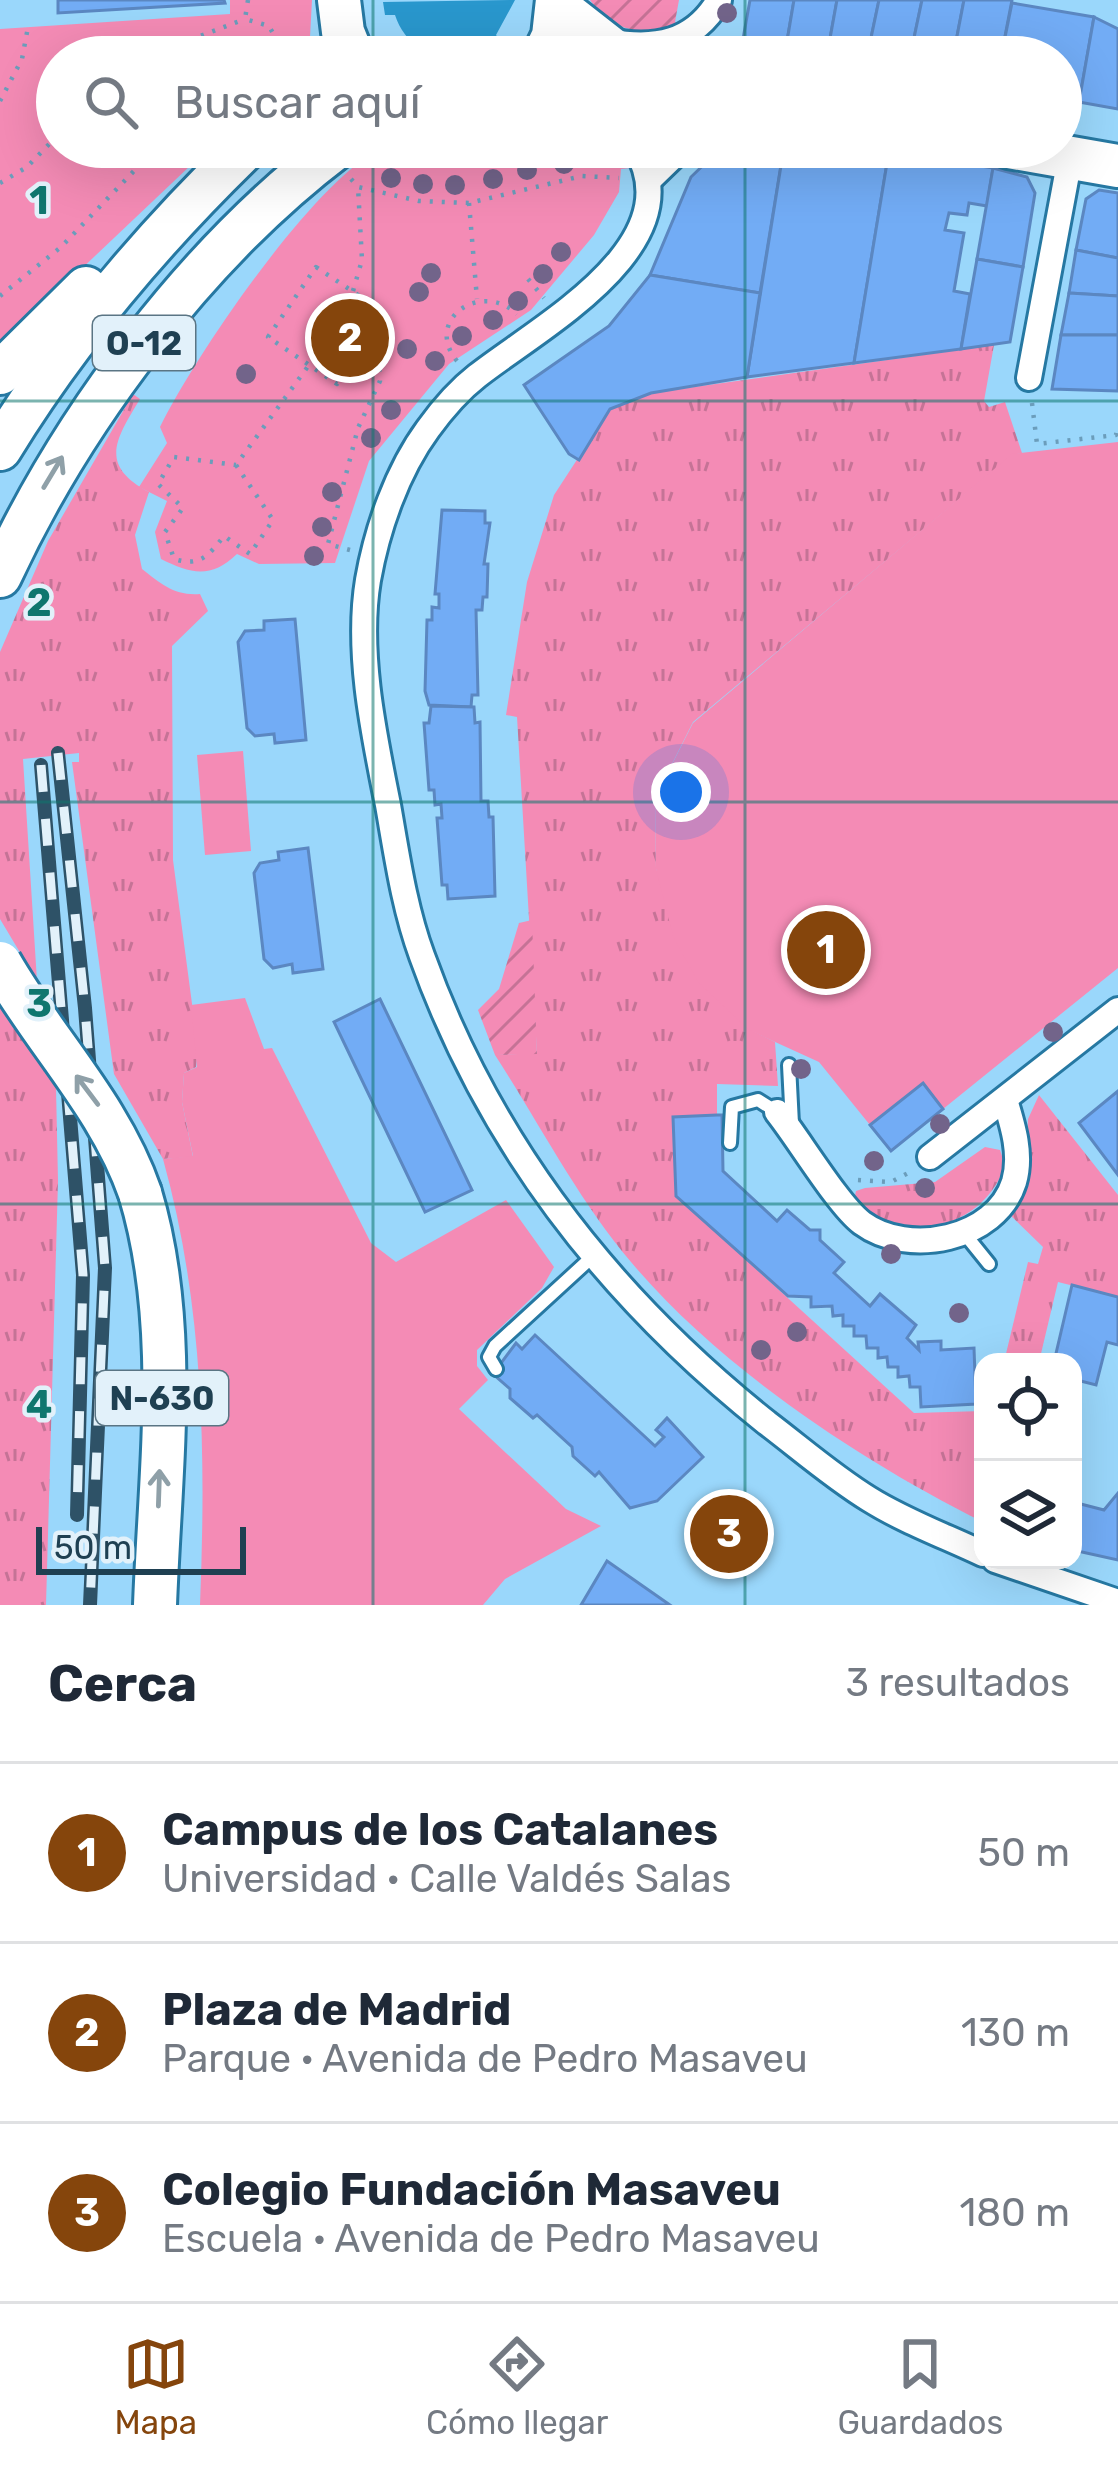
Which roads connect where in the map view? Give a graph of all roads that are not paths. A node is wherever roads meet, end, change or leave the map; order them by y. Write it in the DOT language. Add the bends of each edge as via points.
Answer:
graph roads {
  1 [pos="719,0"];
  2 [pos="558,3"];
  3 [pos="549,36"];
  4 [pos="594,36"];
  5 [pos="678,36"];
  6 [pos="1118,137"];
  7 [pos="1082,141"];
  8 [pos="1082,150"];
  9 [pos="1118,166"];
  10 [pos="225,168"];
  11 [pos="327,168"];
  12 [pos="644,168"];
  13 [pos="661,168"];
  14 [pos="1061,168"];
  15 [pos="649,180"];
  16 [pos="158,233"];
  17 [pos="0,373"];
  18 [pos="1029,378"];
  19 [pos="0,449"];
  20 [pos="0,576"];
  21 [pos="0,963"];
  22 [pos="1118,1010"];
  23 [pos="789,1065"];
  24 [pos="1005,1100"];
  25 [pos="785,1121"];
  26 [pos="730,1143"];
  27 [pos="930,1156"];
  28 [pos="964,1233"];
  29 [pos="591,1258"];
  30 [pos="989,1264"];
  31 [pos="496,1369"];
  32 [pos="974,1550"];
  33 [pos="1021,1569"];
  34 [pos="1118,1602"];
  35 [pos="155,1605"];
  1 -- 5 [label="street" via="703,24"];
  2 -- 3 [label="highway"];
  2 -- 4 [label="highway"];
  6 -- 7 [label="highway"];
  8 -- 9 [label="highway"];
  10 -- 16 [label="highway, O-12"];
  20 -- 11 [label="highway, O-12, one-way" via="55,467 123,368 253,223"];
  12 -- 15 [label="street"];
  13 -- 15 [label="street"];
  14 -- 18 [label="street"];
  15 -- 29 [label="street" via="646,215 591,292 472,380 427,430 399,483 368,584 377,753 421,955 510,1143"];
  16 -- 17 [label="highway" via="116,258"];
  16 -- 19 [label="highway, O-12"];
  35 -- 21 [label="highway, N-630, one-way, bridge" via="164,1337 157,1262 112,1125"];
  22 -- 24 [label="street"];
  23 -- 25 [label="lane"];
  24 -- 27 [label="street"];
  24 -- 28 [label="street" via="1017,1150 1013,1186"];
  25 -- 26 [label="lane" via="758,1100 732,1107"];
  25 -- 28 [label="street" via="862,1223 917,1240"];
  28 -- 30 [label="lane"];
  29 -- 31 [label="lane" via="495,1346 488,1357"];
  29 -- 32 [label="street" via="692,1363 780,1433 869,1499"];
  33 -- 34 [label="street"];
}
